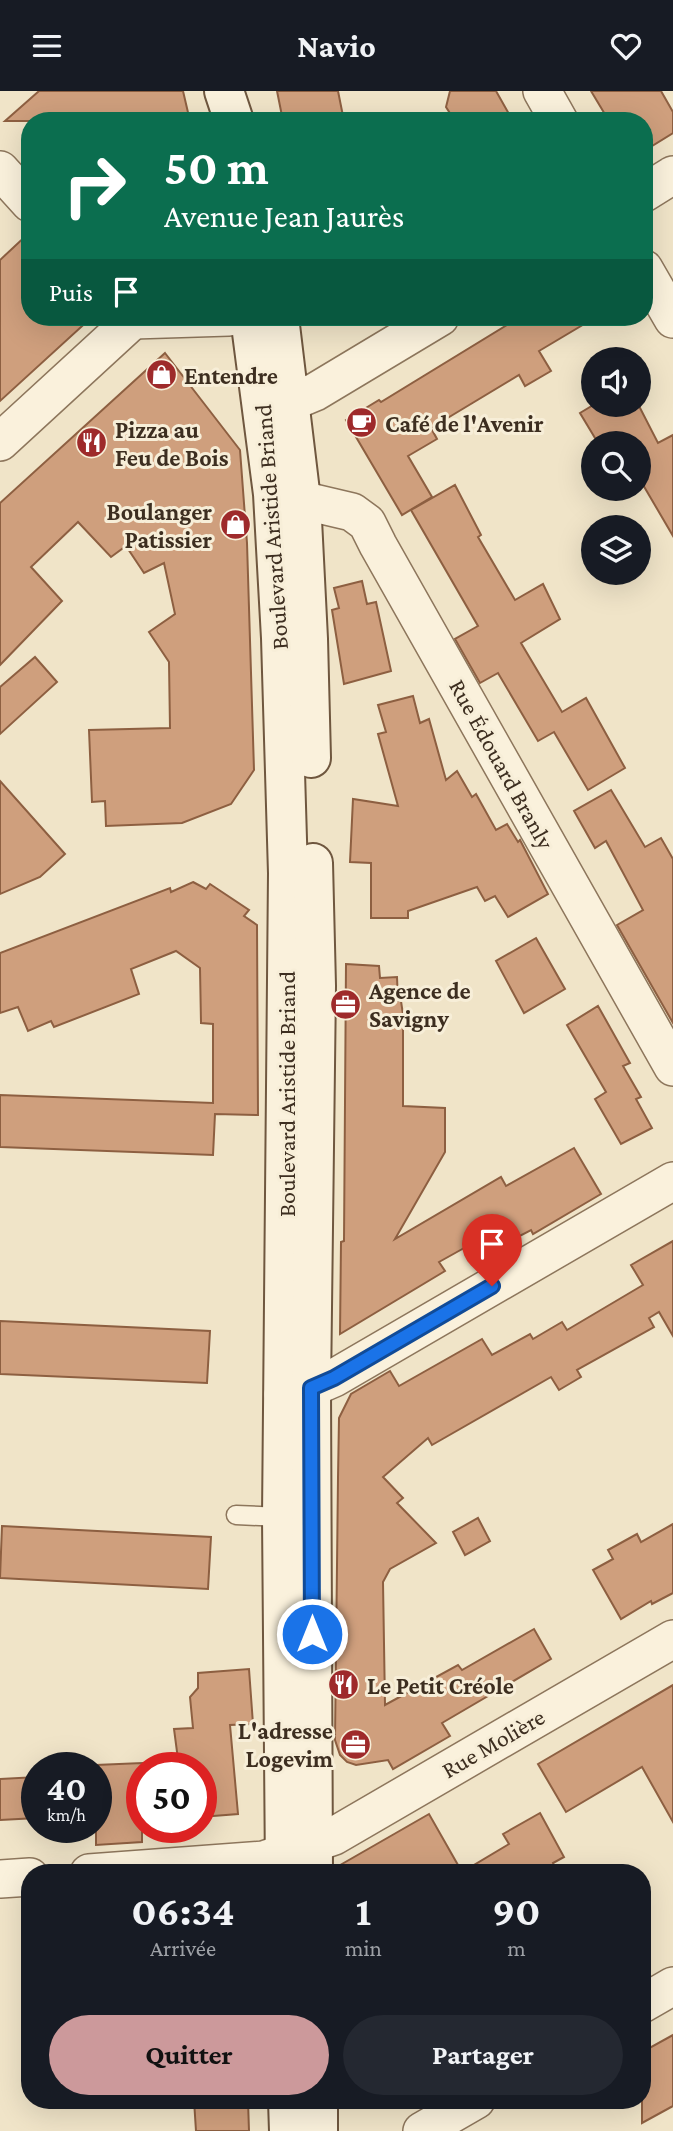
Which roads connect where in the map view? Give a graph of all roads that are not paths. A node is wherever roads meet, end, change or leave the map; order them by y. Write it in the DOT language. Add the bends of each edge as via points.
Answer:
graph roads {
  1 [pos="224,91"];
  2 [pos="542,91"];
  3 [pos="225,112"];
  4 [pos="231,112"];
  5 [pos="554,112"];
  6 [pos="0,170"];
  7 [pos="673,175"];
  8 [pos="653,187"];
  9 [pos="21,193"];
  10 [pos="653,285"];
  11 [pos="673,319"];
  12 [pos="124,326"];
  13 [pos="253,326"];
  14 [pos="267,326"];
  15 [pos="279,326"];
  16 [pos="425,326"];
  17 [pos="277,402"];
  18 [pos="0,442"];
  19 [pos="287,497"];
  20 [pos="286,813"];
  21 [pos="316,986"];
  22 [pos="673,1067"];
  23 [pos="673,1181"];
  24 [pos="285,1246"];
  25 [pos="312,1312"];
  26 [pos="297,1391"];
  27 [pos="236,1515"];
  28 [pos="282,1517"];
  29 [pos="673,1639"];
  30 [pos="298,1861"];
  31 [pos="210,1864"];
  32 [pos="21,1878"];
  33 [pos="0,1879"];
  34 [pos="673,1986"];
  35 [pos="651,1999"];
  36 [pos="288,2109"];
  37 [pos="317,2109"];
  38 [pos="452,2109"];
  39 [pos="431,2117"];
  40 [pos="289,2131"];
  41 [pos="318,2131"];
  1 -- 3 [label="main road"];
  1 -- 4 [label="main road"];
  2 -- 5 [label="street"];
  6 -- 9 [label="street"];
  7 -- 8 [label="street"];
  10 -- 11 [label="street"];
  12 -- 18 [label="street"];
  13 -- 17 [label="main road, Boulevard Aristide Briand"];
  14 -- 17 [label="main road"];
  15 -- 17 [label="main road, Boulevard Aristide Briand"];
  16 -- 17 [label="street" via="315,392"];
  17 -- 19 [label="main road, Boulevard Aristide Briand"];
  19 -- 20 [label="main road, Boulevard Aristide Briand" via="281,638"];
  19 -- 21 [label="main road, Boulevard Aristide Briand" via="308,639"];
  19 -- 22 [label="street, Rue Édouard Branly" via="352,512 367,523"];
  20 -- 21 [label="lane" via="298,821 303,841"];
  20 -- 24 [label="main road, Boulevard Aristide Briand"];
  21 -- 25 [label="main road, Boulevard Aristide Briand"];
  23 -- 26 [label="street" via="334,1378"];
  24 -- 25 [label="lane"];
  24 -- 26 [label="main road, Boulevard Aristide Briand"];
  25 -- 26 [label="main road, Boulevard Aristide Briand"];
  26 -- 28 [label="main road, Boulevard Aristide Briand"];
  26 -- 30 [label="main road, Boulevard Aristide Briand"];
  27 -- 28 [label="lane"];
  28 -- 30 [label="main road, Boulevard Aristide Briand"];
  29 -- 30 [label="street, Rue Molière"];
  30 -- 31 [label="street, Rue Molière"];
  32 -- 33 [label="street"];
  34 -- 35 [label="street"];
  36 -- 40 [label="main road"];
  37 -- 41 [label="main road"];
  38 -- 39 [label="street"];
}
